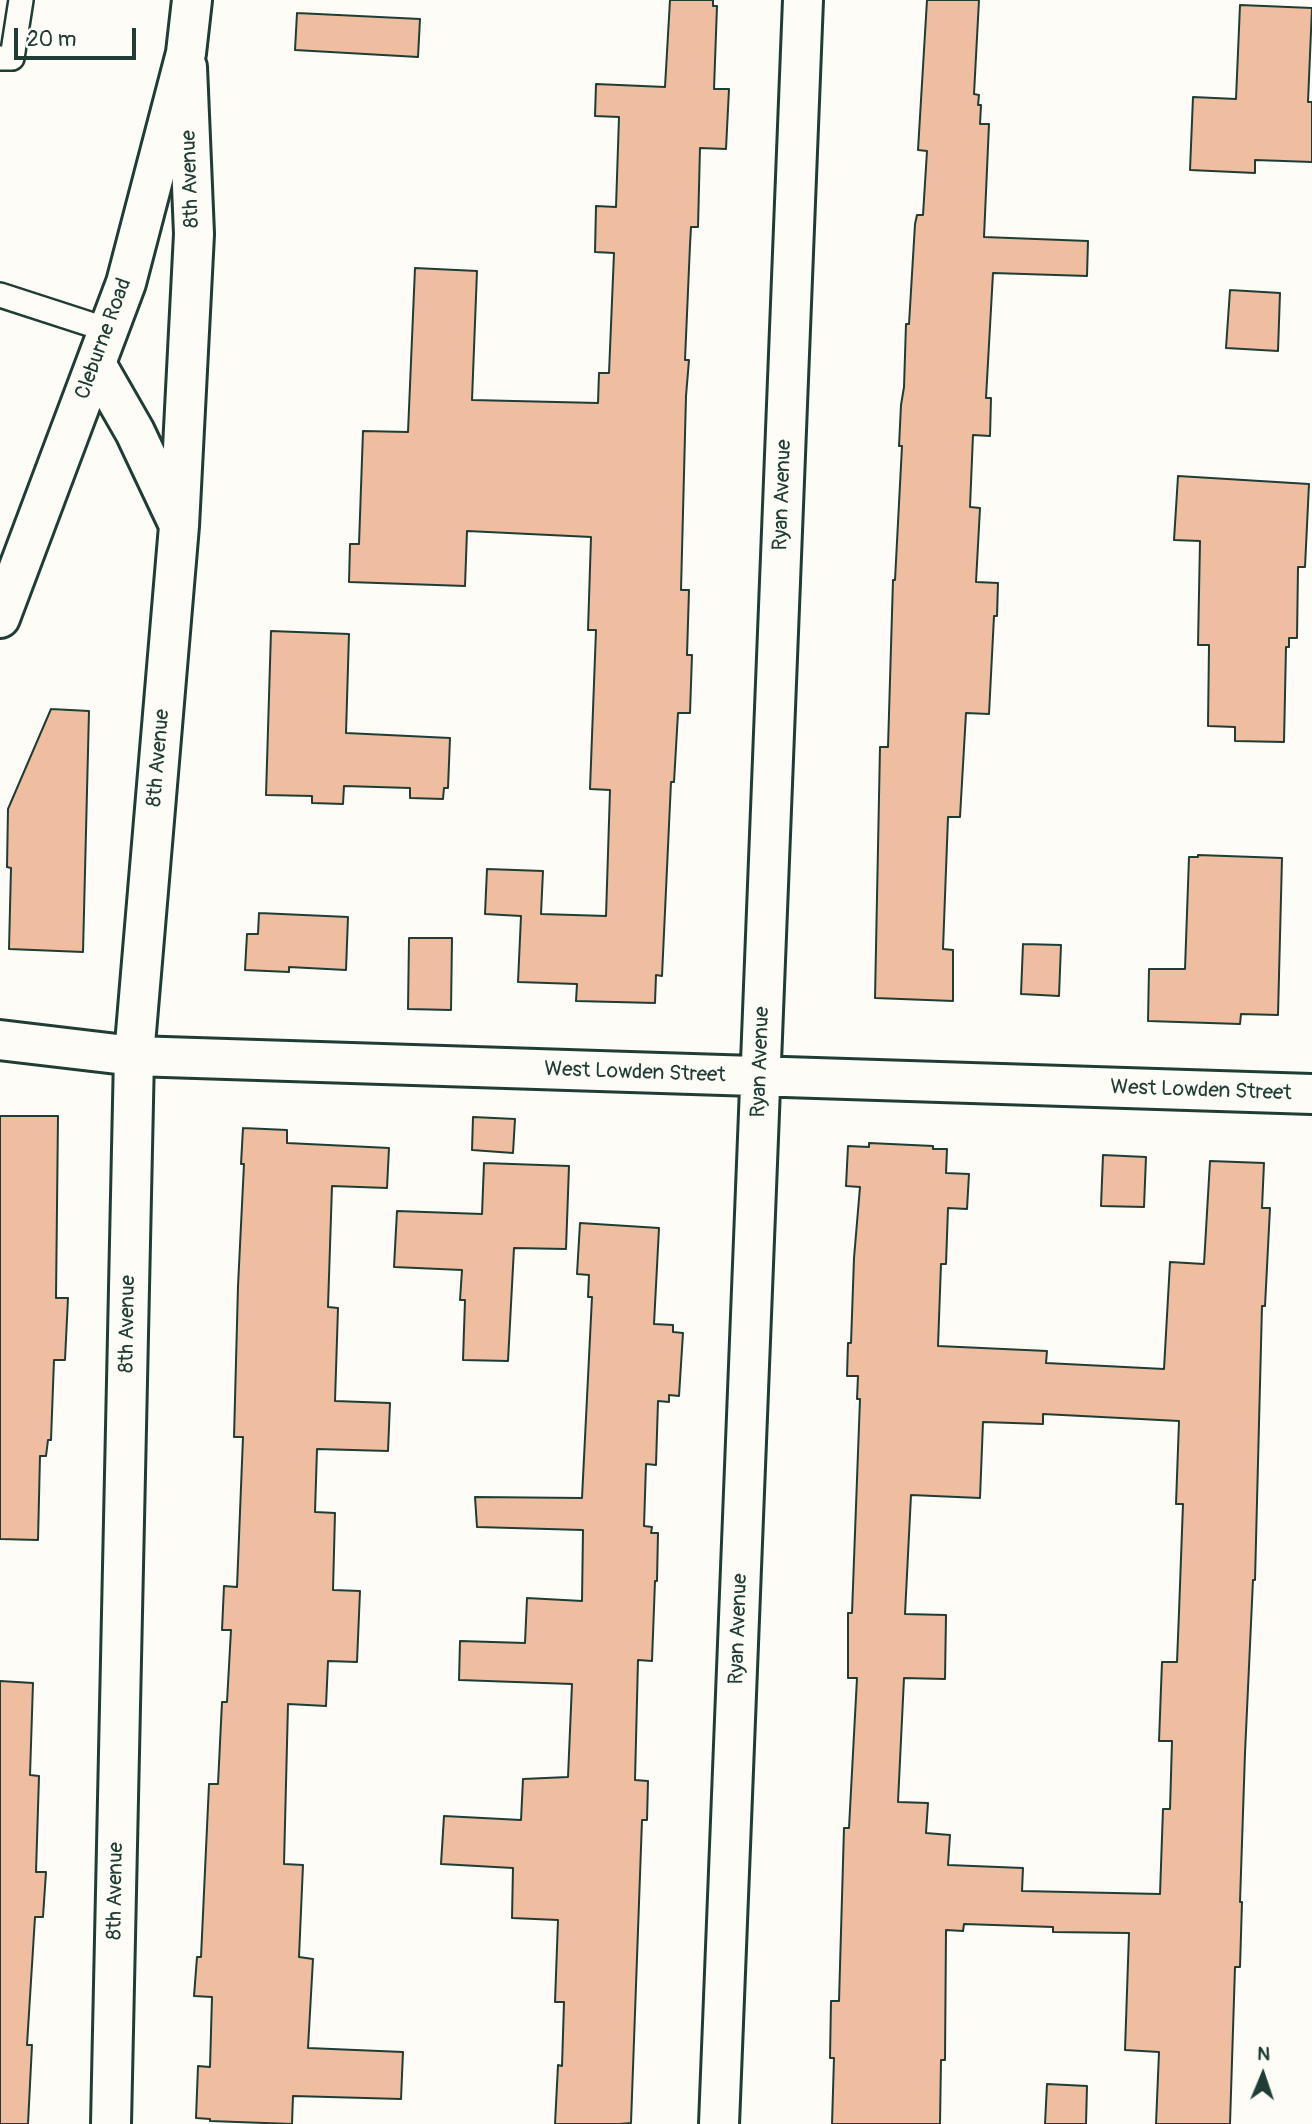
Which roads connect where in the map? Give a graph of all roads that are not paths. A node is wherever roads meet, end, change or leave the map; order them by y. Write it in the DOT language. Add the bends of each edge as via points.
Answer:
graph roads {
  1 [pos="20,0"];
  2 [pos="192,0"];
  3 [pos="803,0"];
  4 [pos="186,53"];
  5 [pos="0,58"];
  6 [pos="0,296"];
  7 [pos="102,347"];
  8 [pos="179,526"];
  9 [pos="4,595"];
  10 [pos="0,1040"];
  11 [pos="134,1056"];
  12 [pos="760,1077"];
  13 [pos="1312,1094"];
  14 [pos="111,2124"];
  15 [pos="719,2124"];
  1 -- 5 [label="lane" via="12,58"];
  2 -- 4 [label="street, 8th Avenue"];
  3 -- 12 [label="street, Ryan Avenue"];
  4 -- 7 [label="street, Cleburne Road" via="125,282"];
  4 -- 8 [label="street, 8th Avenue" via="194,234"];
  6 -- 7 [label="lane"];
  7 -- 8 [label="street, 8th Avenue"];
  7 -- 9 [label="street, Cleburne Road"];
  8 -- 11 [label="street, 8th Avenue"];
  10 -- 11 [label="street, West Lowden Street"];
  11 -- 12 [label="street, West Lowden Street"];
  11 -- 14 [label="street, 8th Avenue"];
  12 -- 13 [label="street, West Lowden Street"];
  12 -- 15 [label="street, Ryan Avenue"];
}
